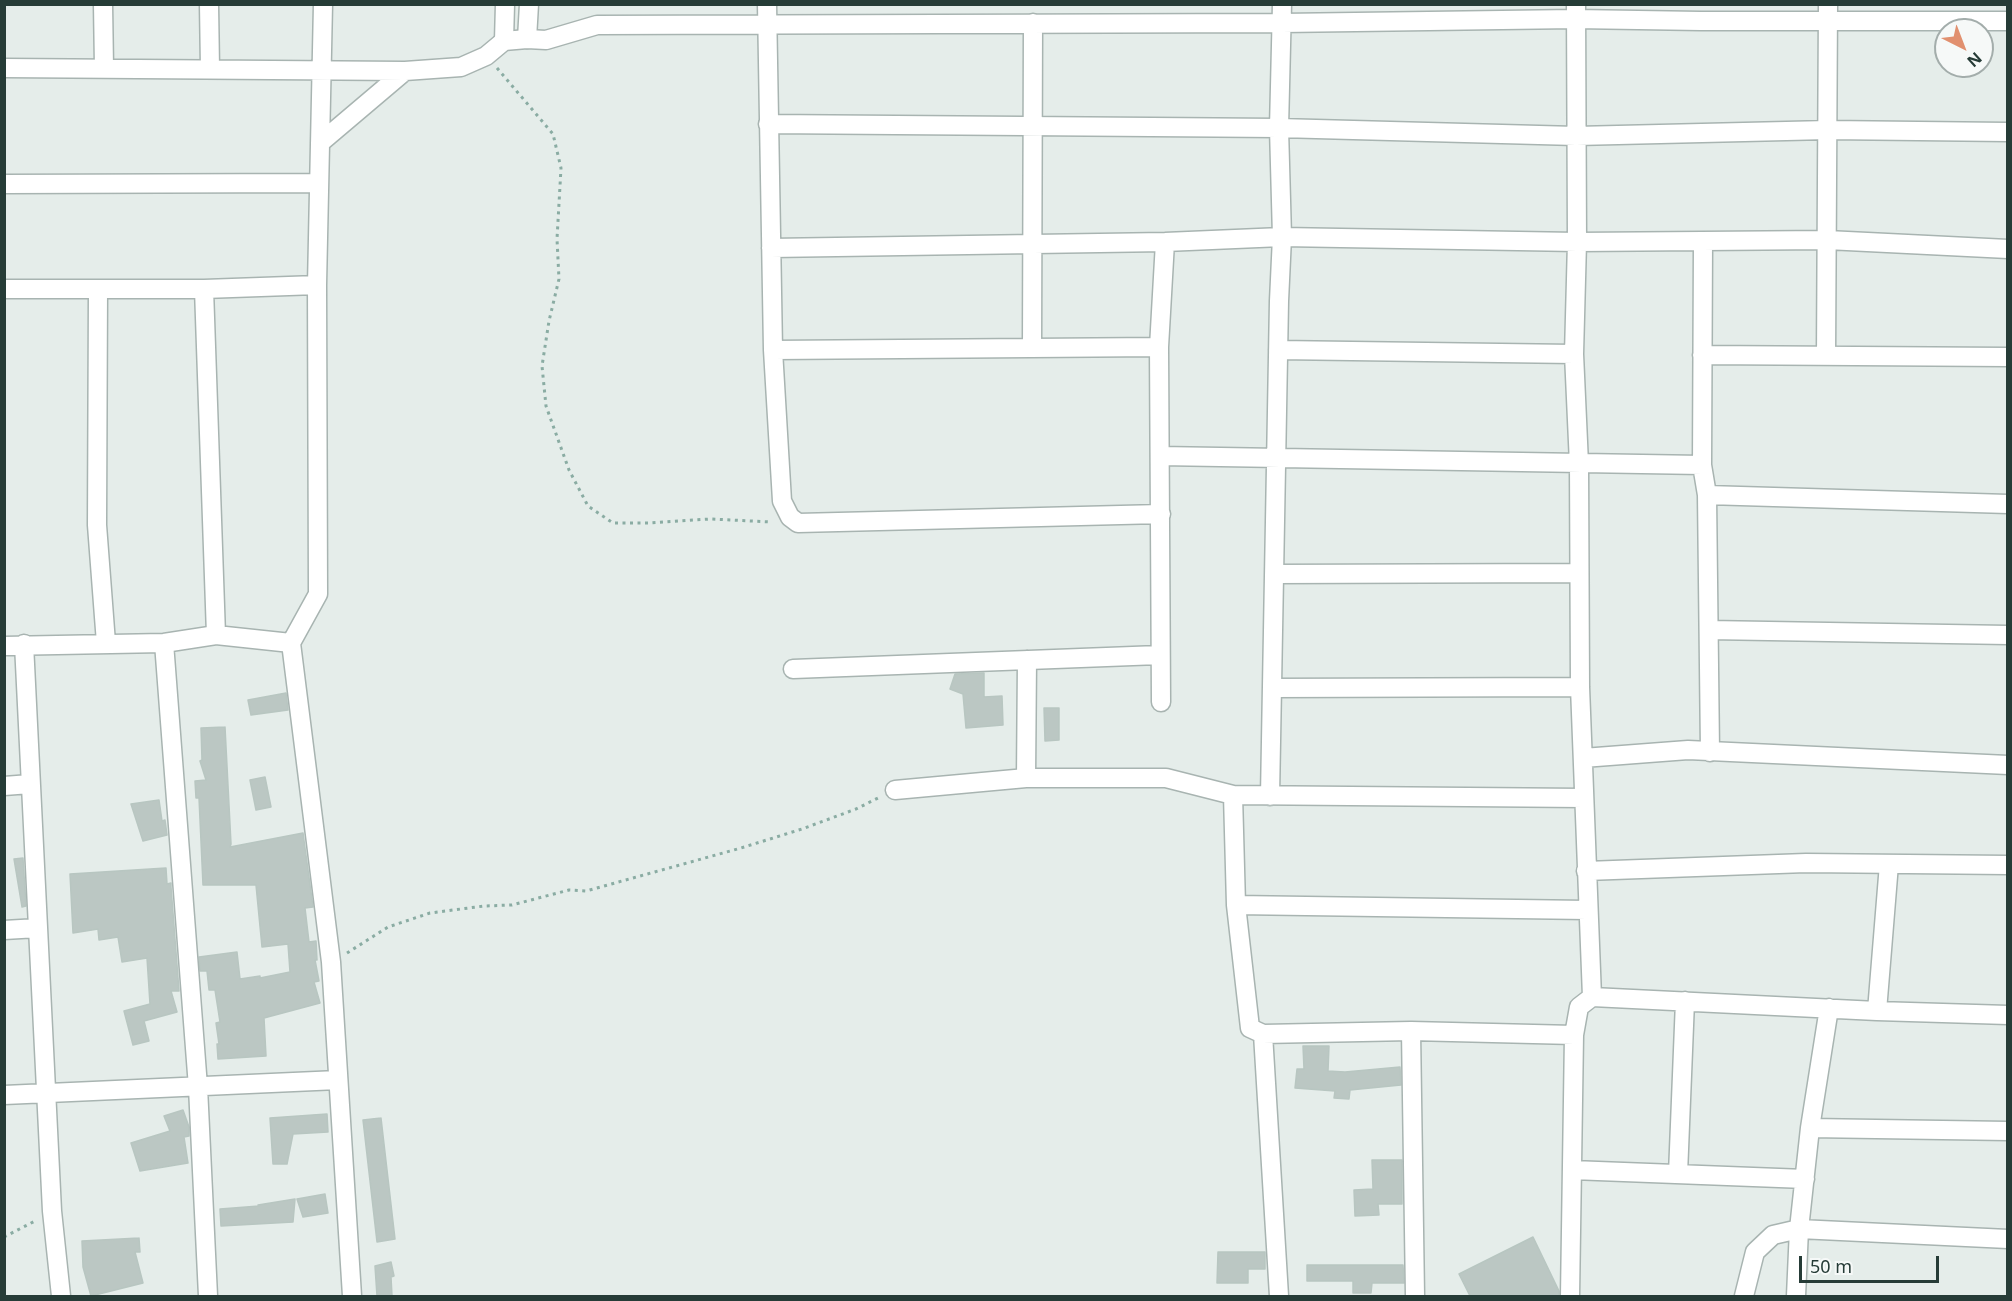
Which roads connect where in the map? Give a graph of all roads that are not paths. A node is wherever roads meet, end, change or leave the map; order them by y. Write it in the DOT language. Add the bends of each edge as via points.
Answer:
graph roads {
  1 [pos="103,4"];
  2 [pos="209,4"];
  3 [pos="323,4"];
  4 [pos="505,4"];
  5 [pos="529,4"];
  6 [pos="767,4"];
  7 [pos="1282,4"];
  8 [pos="1575,12"];
  9 [pos="1445,13"];
  10 [pos="1701,13"];
  11 [pos="1828,13"];
  12 [pos="1924,13"];
  13 [pos="2007,21"];
  14 [pos="1033,23"];
  15 [pos="1282,23"];
  16 [pos="767,24"];
  17 [pos="527,39"];
  18 [pos="504,41"];
  19 [pos="4,68"];
  20 [pos="104,68"];
  21 [pos="210,69"];
  22 [pos="322,70"];
  23 [pos="405,71"];
  24 [pos="768,124"];
  25 [pos="1033,125"];
  26 [pos="1280,128"];
  27 [pos="1828,130"];
  28 [pos="2007,132"];
  29 [pos="1576,136"];
  30 [pos="320,143"];
  31 [pos="319,183"];
  32 [pos="4,184"];
  33 [pos="1282,237"];
  34 [pos="1827,240"];
  35 [pos="1165,242"];
  36 [pos="1577,242"];
  37 [pos="1703,242"];
  38 [pos="1031,243"];
  39 [pos="771,248"];
  40 [pos="2007,249"];
  41 [pos="317,285"];
  42 [pos="4,288"];
  43 [pos="98,289"];
  44 [pos="204,289"];
  45 [pos="1159,346"];
  46 [pos="1032,348"];
  47 [pos="774,350"];
  48 [pos="1278,350"];
  49 [pos="1575,354"];
  50 [pos="1702,355"];
  51 [pos="1826,356"];
  52 [pos="2007,357"];
  53 [pos="1160,456"];
  54 [pos="1276,456"];
  55 [pos="1579,464"];
  56 [pos="1702,465"];
  57 [pos="1707,495"];
  58 [pos="2007,504"];
  59 [pos="1161,514"];
  60 [pos="1579,573"];
  61 [pos="1274,574"];
  62 [pos="1709,630"];
  63 [pos="216,635"];
  64 [pos="2007,636"];
  65 [pos="106,643"];
  66 [pos="164,643"];
  67 [pos="291,643"];
  68 [pos="24,644"];
  69 [pos="4,646"];
  70 [pos="1159,655"];
  71 [pos="1028,660"];
  72 [pos="793,669"];
  73 [pos="1580,687"];
  74 [pos="1272,688"];
  75 [pos="1161,702"];
  76 [pos="1710,752"];
  77 [pos="1583,758"];
  78 [pos="2007,765"];
  79 [pos="1026,778"];
  80 [pos="30,784"];
  81 [pos="4,786"];
  82 [pos="895,790"];
  83 [pos="1233,795"];
  84 [pos="1270,796"];
  85 [pos="1584,798"];
  86 [pos="1889,864"];
  87 [pos="2007,865"];
  88 [pos="1586,871"];
  89 [pos="1236,905"];
  90 [pos="1587,910"];
  91 [pos="38,928"];
  92 [pos="4,930"];
  93 [pos="1592,997"];
  94 [pos="1685,1001"];
  95 [pos="1829,1008"];
  96 [pos="1877,1011"];
  97 [pos="2007,1015"];
  98 [pos="1411,1030"];
  99 [pos="1263,1034"];
  100 [pos="1574,1035"];
  101 [pos="338,1080"];
  102 [pos="198,1087"];
  103 [pos="46,1094"];
  104 [pos="4,1095"];
  105 [pos="1810,1128"];
  106 [pos="2007,1131"];
  107 [pos="1572,1170"];
  108 [pos="1678,1174"];
  109 [pos="1805,1179"];
  110 [pos="1799,1229"];
  111 [pos="2007,1239"];
  112 [pos="61,1296"];
  113 [pos="208,1296"];
  114 [pos="352,1296"];
  115 [pos="1279,1296"];
  116 [pos="1415,1296"];
  117 [pos="1570,1296"];
  118 [pos="1744,1296"];
  119 [pos="1796,1296"];
  1 -- 20 [label="street"];
  2 -- 21 [label="street"];
  3 -- 22 [label="street"];
  4 -- 18 [label="street"];
  5 -- 17 [label="street"];
  6 -- 16 [label="street"];
  7 -- 15 [label="street"];
  8 -- 9 [label="street"];
  8 -- 10 [label="street"];
  8 -- 29 [label="street"];
  9 -- 15 [label="street"];
  10 -- 11 [label="street"];
  11 -- 12 [label="street"];
  11 -- 27 [label="street"];
  12 -- 13 [label="street"];
  14 -- 15 [label="street"];
  14 -- 16 [label="street"];
  14 -- 25 [label="street"];
  15 -- 26 [label="street"];
  16 -- 17 [label="street" via="597,25 546,40"];
  16 -- 24 [label="street"];
  17 -- 18 [label="street"];
  18 -- 23 [label="street" via="486,56 460,67"];
  19 -- 20 [label="street"];
  20 -- 21 [label="street"];
  21 -- 22 [label="street"];
  22 -- 23 [label="street"];
  22 -- 30 [label="street"];
  23 -- 30 [label="street"];
  24 -- 25 [label="street"];
  24 -- 39 [label="street"];
  25 -- 26 [label="street"];
  25 -- 38 [label="street"];
  26 -- 29 [label="street"];
  26 -- 33 [label="street"];
  27 -- 28 [label="street"];
  27 -- 29 [label="street"];
  27 -- 34 [label="street"];
  29 -- 36 [label="street"];
  30 -- 31 [label="street"];
  31 -- 32 [label="street"];
  31 -- 41 [label="street"];
  33 -- 35 [label="street"];
  33 -- 36 [label="street"];
  33 -- 48 [label="street"];
  34 -- 37 [label="street"];
  34 -- 40 [label="street"];
  34 -- 51 [label="street"];
  35 -- 38 [label="street"];
  35 -- 45 [label="street"];
  36 -- 37 [label="street"];
  36 -- 49 [label="street"];
  37 -- 50 [label="street"];
  38 -- 39 [label="street"];
  38 -- 46 [label="street"];
  39 -- 47 [label="street"];
  41 -- 44 [label="street"];
  41 -- 67 [label="street" via="318,594"];
  42 -- 43 [label="street"];
  43 -- 44 [label="street"];
  43 -- 65 [label="street" via="97,525"];
  44 -- 63 [label="street"];
  45 -- 46 [label="street"];
  45 -- 53 [label="street"];
  46 -- 47 [label="street"];
  47 -- 59 [label="street" via="782,501 798,523"];
  48 -- 49 [label="street"];
  48 -- 54 [label="street"];
  49 -- 55 [label="street"];
  50 -- 51 [label="street"];
  50 -- 56 [label="street"];
  51 -- 52 [label="street"];
  53 -- 54 [label="street"];
  53 -- 59 [label="street"];
  54 -- 55 [label="street"];
  54 -- 61 [label="street"];
  55 -- 56 [label="street"];
  55 -- 60 [label="street"];
  56 -- 57 [label="street"];
  57 -- 58 [label="street"];
  57 -- 62 [label="street"];
  59 -- 70 [label="street"];
  60 -- 61 [label="street"];
  60 -- 73 [label="street"];
  61 -- 74 [label="street"];
  62 -- 64 [label="street"];
  62 -- 76 [label="street"];
  63 -- 66 [label="street"];
  63 -- 67 [label="street"];
  65 -- 66 [label="street"];
  65 -- 68 [label="street"];
  66 -- 102 [label="street"];
  67 -- 101 [label="street" via="331,962"];
  68 -- 69 [label="street"];
  68 -- 80 [label="street"];
  70 -- 71 [label="street"];
  70 -- 75 [label="street"];
  71 -- 72 [label="street"];
  71 -- 79 [label="street"];
  73 -- 74 [label="street"];
  73 -- 77 [label="street"];
  74 -- 84 [label="street"];
  76 -- 77 [label="street" via="1688,750"];
  76 -- 78 [label="street"];
  77 -- 85 [label="street"];
  79 -- 82 [label="street"];
  79 -- 83 [label="street" via="1166,778"];
  80 -- 81 [label="street"];
  80 -- 91 [label="street"];
  83 -- 84 [label="street"];
  83 -- 89 [label="street"];
  84 -- 85 [label="street"];
  85 -- 88 [label="street"];
  86 -- 87 [label="street"];
  86 -- 88 [label="street"];
  86 -- 96 [label="street"];
  88 -- 90 [label="street"];
  89 -- 90 [label="street"];
  89 -- 99 [label="street" via="1250,1028"];
  90 -- 93 [label="street"];
  91 -- 92 [label="street"];
  91 -- 103 [label="street"];
  93 -- 94 [label="street"];
  93 -- 100 [label="street" via="1580,1008"];
  94 -- 95 [label="street"];
  94 -- 108 [label="street"];
  95 -- 96 [label="street"];
  95 -- 105 [label="street"];
  96 -- 97 [label="street"];
  98 -- 99 [label="street"];
  98 -- 100 [label="street"];
  98 -- 116 [label="street"];
  99 -- 115 [label="street"];
  100 -- 107 [label="street"];
  101 -- 102 [label="street"];
  101 -- 114 [label="street"];
  102 -- 103 [label="street"];
  102 -- 113 [label="street"];
  103 -- 104 [label="street"];
  103 -- 112 [label="street"];
  105 -- 106 [label="street"];
  105 -- 109 [label="street"];
  107 -- 108 [label="street"];
  107 -- 117 [label="street"];
  108 -- 109 [label="street"];
  109 -- 110 [label="street"];
  110 -- 111 [label="street"];
  110 -- 118 [label="street" via="1773,1235 1755,1252"];
  110 -- 119 [label="street"];
}
